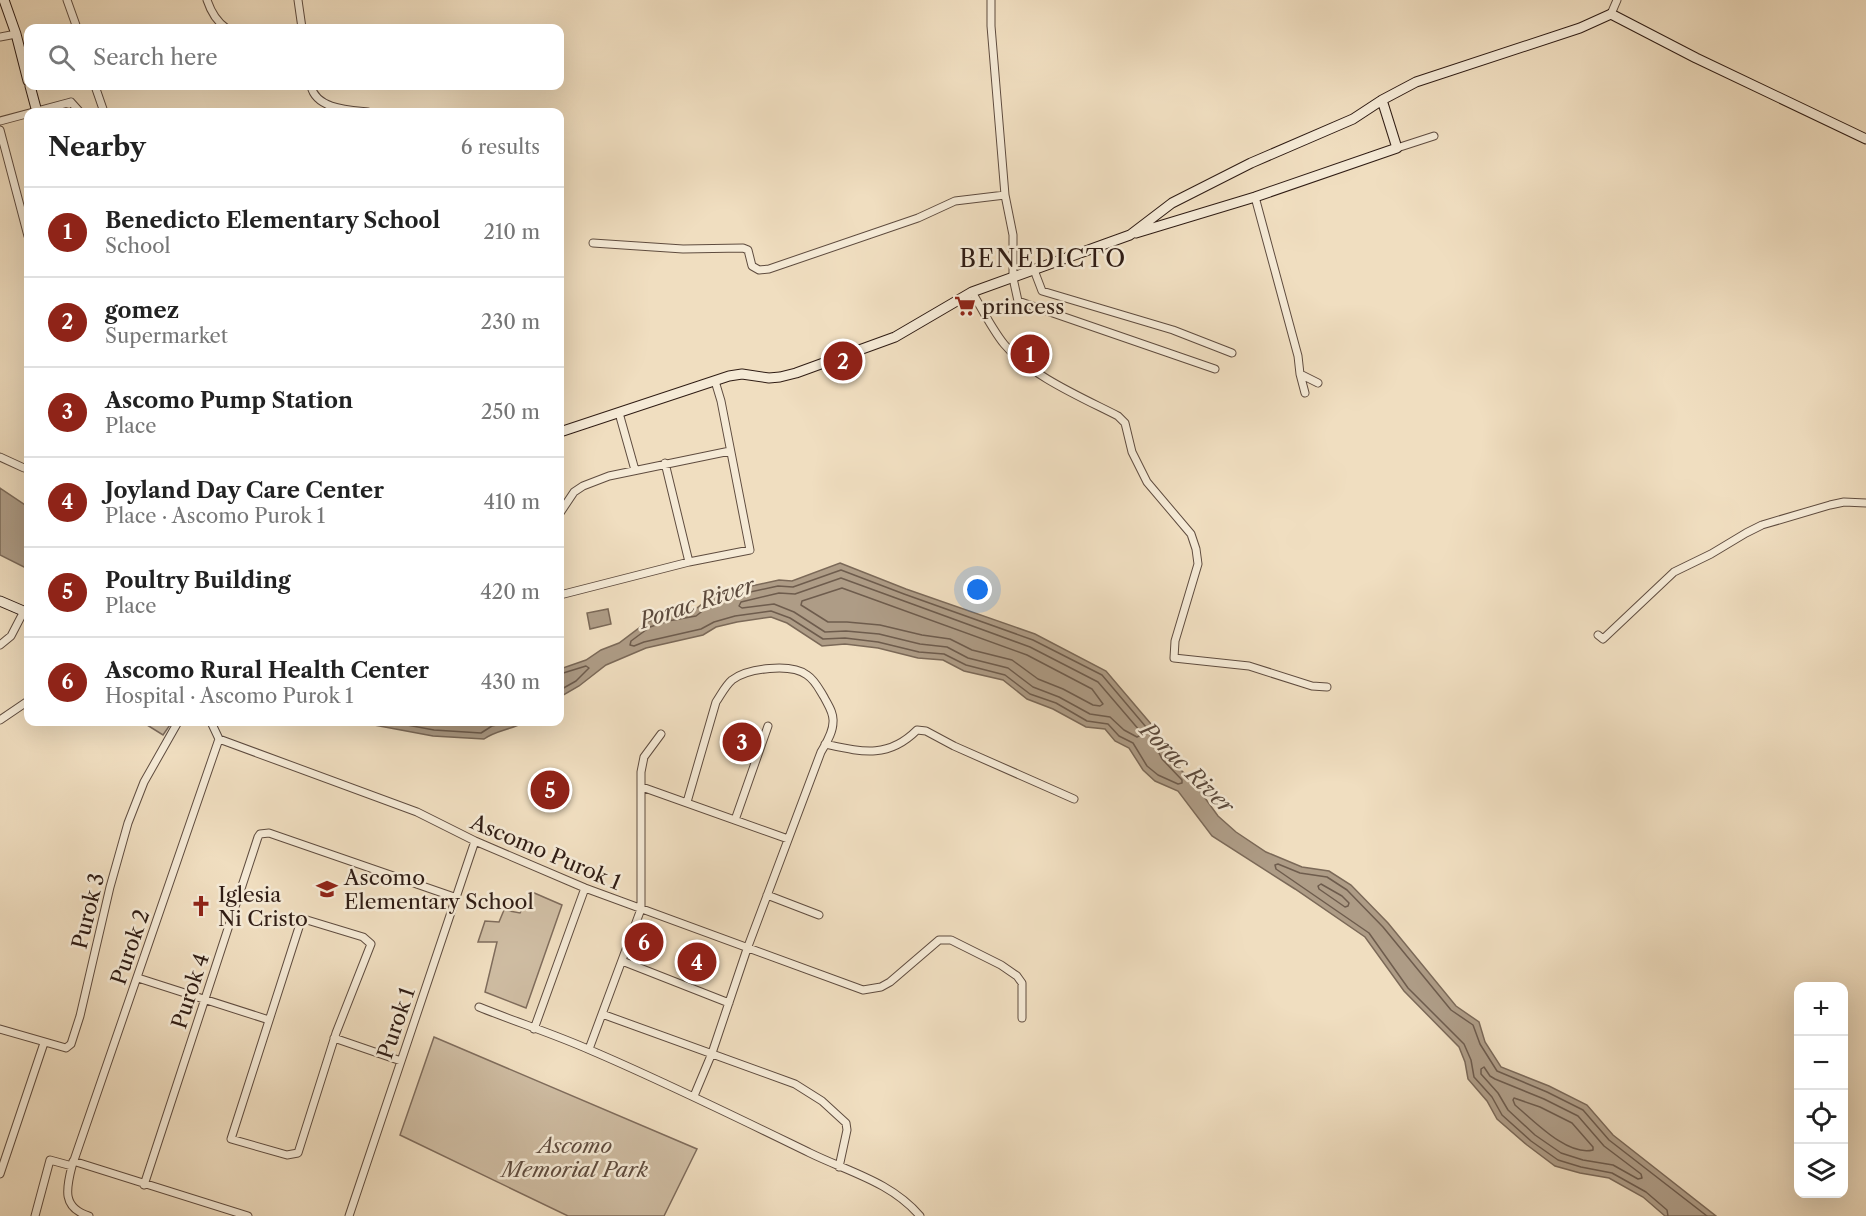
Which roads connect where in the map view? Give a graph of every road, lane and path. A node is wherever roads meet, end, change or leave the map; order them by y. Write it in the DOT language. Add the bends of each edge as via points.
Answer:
graph roads {
  1 [pos="4,0"];
  2 [pos="68,0"];
  3 [pos="207,0"];
  4 [pos="298,0"];
  5 [pos="991,0"];
  6 [pos="1617,0"];
  7 [pos="1611,14"];
  8 [pos="76,24"];
  9 [pos="221,24"];
  10 [pos="301,24"];
  11 [pos="16,34"];
  12 [pos="0,37"];
  13 [pos="24,65"];
  14 [pos="31,90"];
  15 [pos="97,90"];
  16 [pos="312,90"];
  17 [pos="1382,100"];
  18 [pos="71,102"];
  19 [pos="35,108"];
  20 [pos="48,108"];
  21 [pos="72,108"];
  22 [pos="76,108"];
  23 [pos="103,108"];
  24 [pos="337,108"];
  25 [pos="24,114"];
  26 [pos="0,121"];
  27 [pos="0,130"];
  28 [pos="1434,136"];
  29 [pos="1866,139"];
  30 [pos="1396,148"];
  31 [pos="1005,195"];
  32 [pos="1255,197"];
  33 [pos="24,221"];
  34 [pos="1130,235"];
  35 [pos="593,243"];
  36 [pos="1034,270"];
  37 [pos="1013,278"];
  38 [pos="972,292"];
  39 [pos="1232,353"];
  40 [pos="1215,369"];
  41 [pos="1300,374"];
  42 [pos="715,381"];
  43 [pos="1318,383"];
  44 [pos="1305,393"];
  45 [pos="619,412"];
  46 [pos="564,431"];
  47 [pos="730,450"];
  48 [pos="0,457"];
  49 [pos="665,463"];
  50 [pos="24,466"];
  51 [pos="635,470"];
  52 [pos="1866,503"];
  53 [pos="564,506"];
  54 [pos="689,562"];
  55 [pos="564,594"];
  56 [pos="0,601"];
  57 [pos="24,611"];
  58 [pos="24,615"];
  59 [pos="1598,635"];
  60 [pos="0,645"];
  61 [pos="1327,687"];
  62 [pos="24,704"];
  63 [pos="0,720"];
  64 [pos="176,726"];
  65 [pos="214,726"];
  66 [pos="768,726"];
  67 [pos="662,734"];
  68 [pos="219,739"];
  69 [pos="825,744"];
  70 [pos="642,787"];
  71 [pos="1074,799"];
  72 [pos="687,802"];
  73 [pos="735,819"];
  74 [pos="788,839"];
  75 [pos="475,841"];
  76 [pos="585,888"];
  77 [pos="767,895"];
  78 [pos="457,898"];
  79 [pos="641,909"];
  80 [pos="819,915"];
  81 [pos="747,949"];
  82 [pos="622,961"];
  83 [pos="138,978"];
  84 [pos="205,1000"];
  85 [pos="729,1003"];
  86 [pos="479,1007"];
  87 [pos="602,1014"];
  88 [pos="1022,1018"];
  89 [pos="269,1020"];
  90 [pos="0,1029"];
  91 [pos="534,1029"];
  92 [pos="334,1038"];
  93 [pos="44,1043"];
  94 [pos="589,1049"];
  95 [pos="712,1053"];
  96 [pos="401,1061"];
  97 [pos="694,1096"];
  98 [pos="73,1163"];
  99 [pos="839,1167"];
  100 [pos="0,1174"];
  101 [pos="144,1185"];
  102 [pos="35,1216"];
  103 [pos="89,1216"];
  104 [pos="248,1216"];
  105 [pos="349,1216"];
  106 [pos="920,1216"];
  1 -- 11 [label="street"];
  2 -- 8 [label="street"];
  3 -- 9 [label="street"];
  4 -- 10 [label="street"];
  5 -- 31 [label="street"];
  6 -- 7 [label="street"];
  7 -- 17 [label="street" via="1580,28 1416,82"];
  7 -- 29 [label="street"];
  11 -- 12 [label="street"];
  11 -- 13 [label="street"];
  14 -- 19 [label="street"];
  15 -- 23 [label="street"];
  16 -- 24 [label="street" via="322,101"];
  17 -- 30 [label="street"];
  17 -- 34 [label="street" via="1353,119 1172,202"];
  18 -- 20 [label="street"];
  18 -- 21 [label="street"];
  18 -- 22 [label="street"];
  25 -- 26 [label="street"];
  27 -- 33 [label="street"];
  28 -- 30 [label="street"];
  30 -- 32 [label="street"];
  31 -- 35 [label="street" via="955,201 918,218 769,269 752,266 748,250 743,248"];
  31 -- 37 [label="street" via="1013,235"];
  32 -- 34 [label="street"];
  32 -- 41 [label="street"];
  34 -- 36 [label="street"];
  36 -- 37 [label="street"];
  36 -- 39 [label="street" via="1042,291 1173,330"];
  37 -- 38 [label="street"];
  37 -- 40 [label="street" via="1018,301"];
  38 -- 42 [label="street" via="895,337 796,373 769,378 742,374"];
  38 -- 61 [label="street" via="1004,345 1056,384 1125,423 1132,452 1147,482 1191,534 1198,564 1175,641 1174,658 1249,666"];
  41 -- 43 [label="street"];
  41 -- 44 [label="street"];
  42 -- 45 [label="street"];
  42 -- 47 [label="street"];
  45 -- 46 [label="street"];
  45 -- 51 [label="street"];
  47 -- 49 [label="street"];
  47 -- 54 [label="street" via="750,550"];
  48 -- 50 [label="street"];
  49 -- 51 [label="street"];
  49 -- 54 [label="street"];
  51 -- 53 [label="street" via="583,486"];
  52 -- 59 [label="street" via="1830,505 1746,532 1674,572 1603,639"];
  54 -- 55 [label="street"];
  56 -- 57 [label="street"];
  58 -- 60 [label="street"];
  62 -- 63 [label="street"];
  64 -- 93 [label="street, Purok 3" via="144,782 128,823 71,1044 66,1048"];
  65 -- 68 [label="street"];
  66 -- 73 [label="street"];
  67 -- 70 [label="street" via="644,757"];
  68 -- 75 [label="street, Ascomo Purok 1" via="417,812"];
  68 -- 83 [label="street, Purok 2"];
  69 -- 71 [label="street" via="880,752 894,747 916,730 926,731"];
  69 -- 72 [label="street" via="834,723 833,714 806,673 768,668 747,673 733,680 716,702"];
  69 -- 74 [label="street"];
  70 -- 72 [label="street"];
  70 -- 79 [label="street"];
  72 -- 73 [label="street"];
  73 -- 74 [label="street"];
  74 -- 77 [label="street"];
  75 -- 76 [label="street, Ascomo Purok 1"];
  75 -- 78 [label="street, Purok 1"];
  76 -- 79 [label="street, Ascomo Purok 1"];
  76 -- 91 [label="street"];
  77 -- 80 [label="street"];
  77 -- 81 [label="street"];
  78 -- 84 [label="street, Purok 4" via="263,833 258,837"];
  78 -- 96 [label="street, Purok 1"];
  79 -- 81 [label="street, Ascomo Purok 1"];
  79 -- 82 [label="street"];
  81 -- 85 [label="street"];
  81 -- 88 [label="street, Ascomo Purok 1" via="863,990 890,982 939,940 951,940 1017,976 1023,983"];
  82 -- 85 [label="street"];
  82 -- 87 [label="street"];
  83 -- 84 [label="street"];
  83 -- 98 [label="street, Purok 2"];
  84 -- 89 [label="street"];
  84 -- 101 [label="street, Purok 4"];
  85 -- 95 [label="street"];
  86 -- 91 [label="street"];
  87 -- 94 [label="street"];
  87 -- 95 [label="street"];
  89 -- 92 [label="street" via="300,924 307,921 363,937 371,944"];
  89 -- 92 [label="street" via="231,1139 287,1155 298,1153"];
  90 -- 93 [label="street, Purok 3"];
  91 -- 94 [label="street"];
  92 -- 96 [label="street"];
  93 -- 100 [label="street"];
  94 -- 97 [label="street"];
  95 -- 97 [label="street"];
  95 -- 99 [label="street" via="795,1084 840,1116 847,1130"];
  96 -- 105 [label="street, Purok 1"];
  97 -- 99 [label="street"];
  98 -- 101 [label="street"];
  98 -- 102 [label="street" via="50,1160"];
  98 -- 103 [label="street, Purok 2" via="68,1181 71,1207"];
  99 -- 106 [label="street" via="893,1191"];
  101 -- 104 [label="street"];
}
